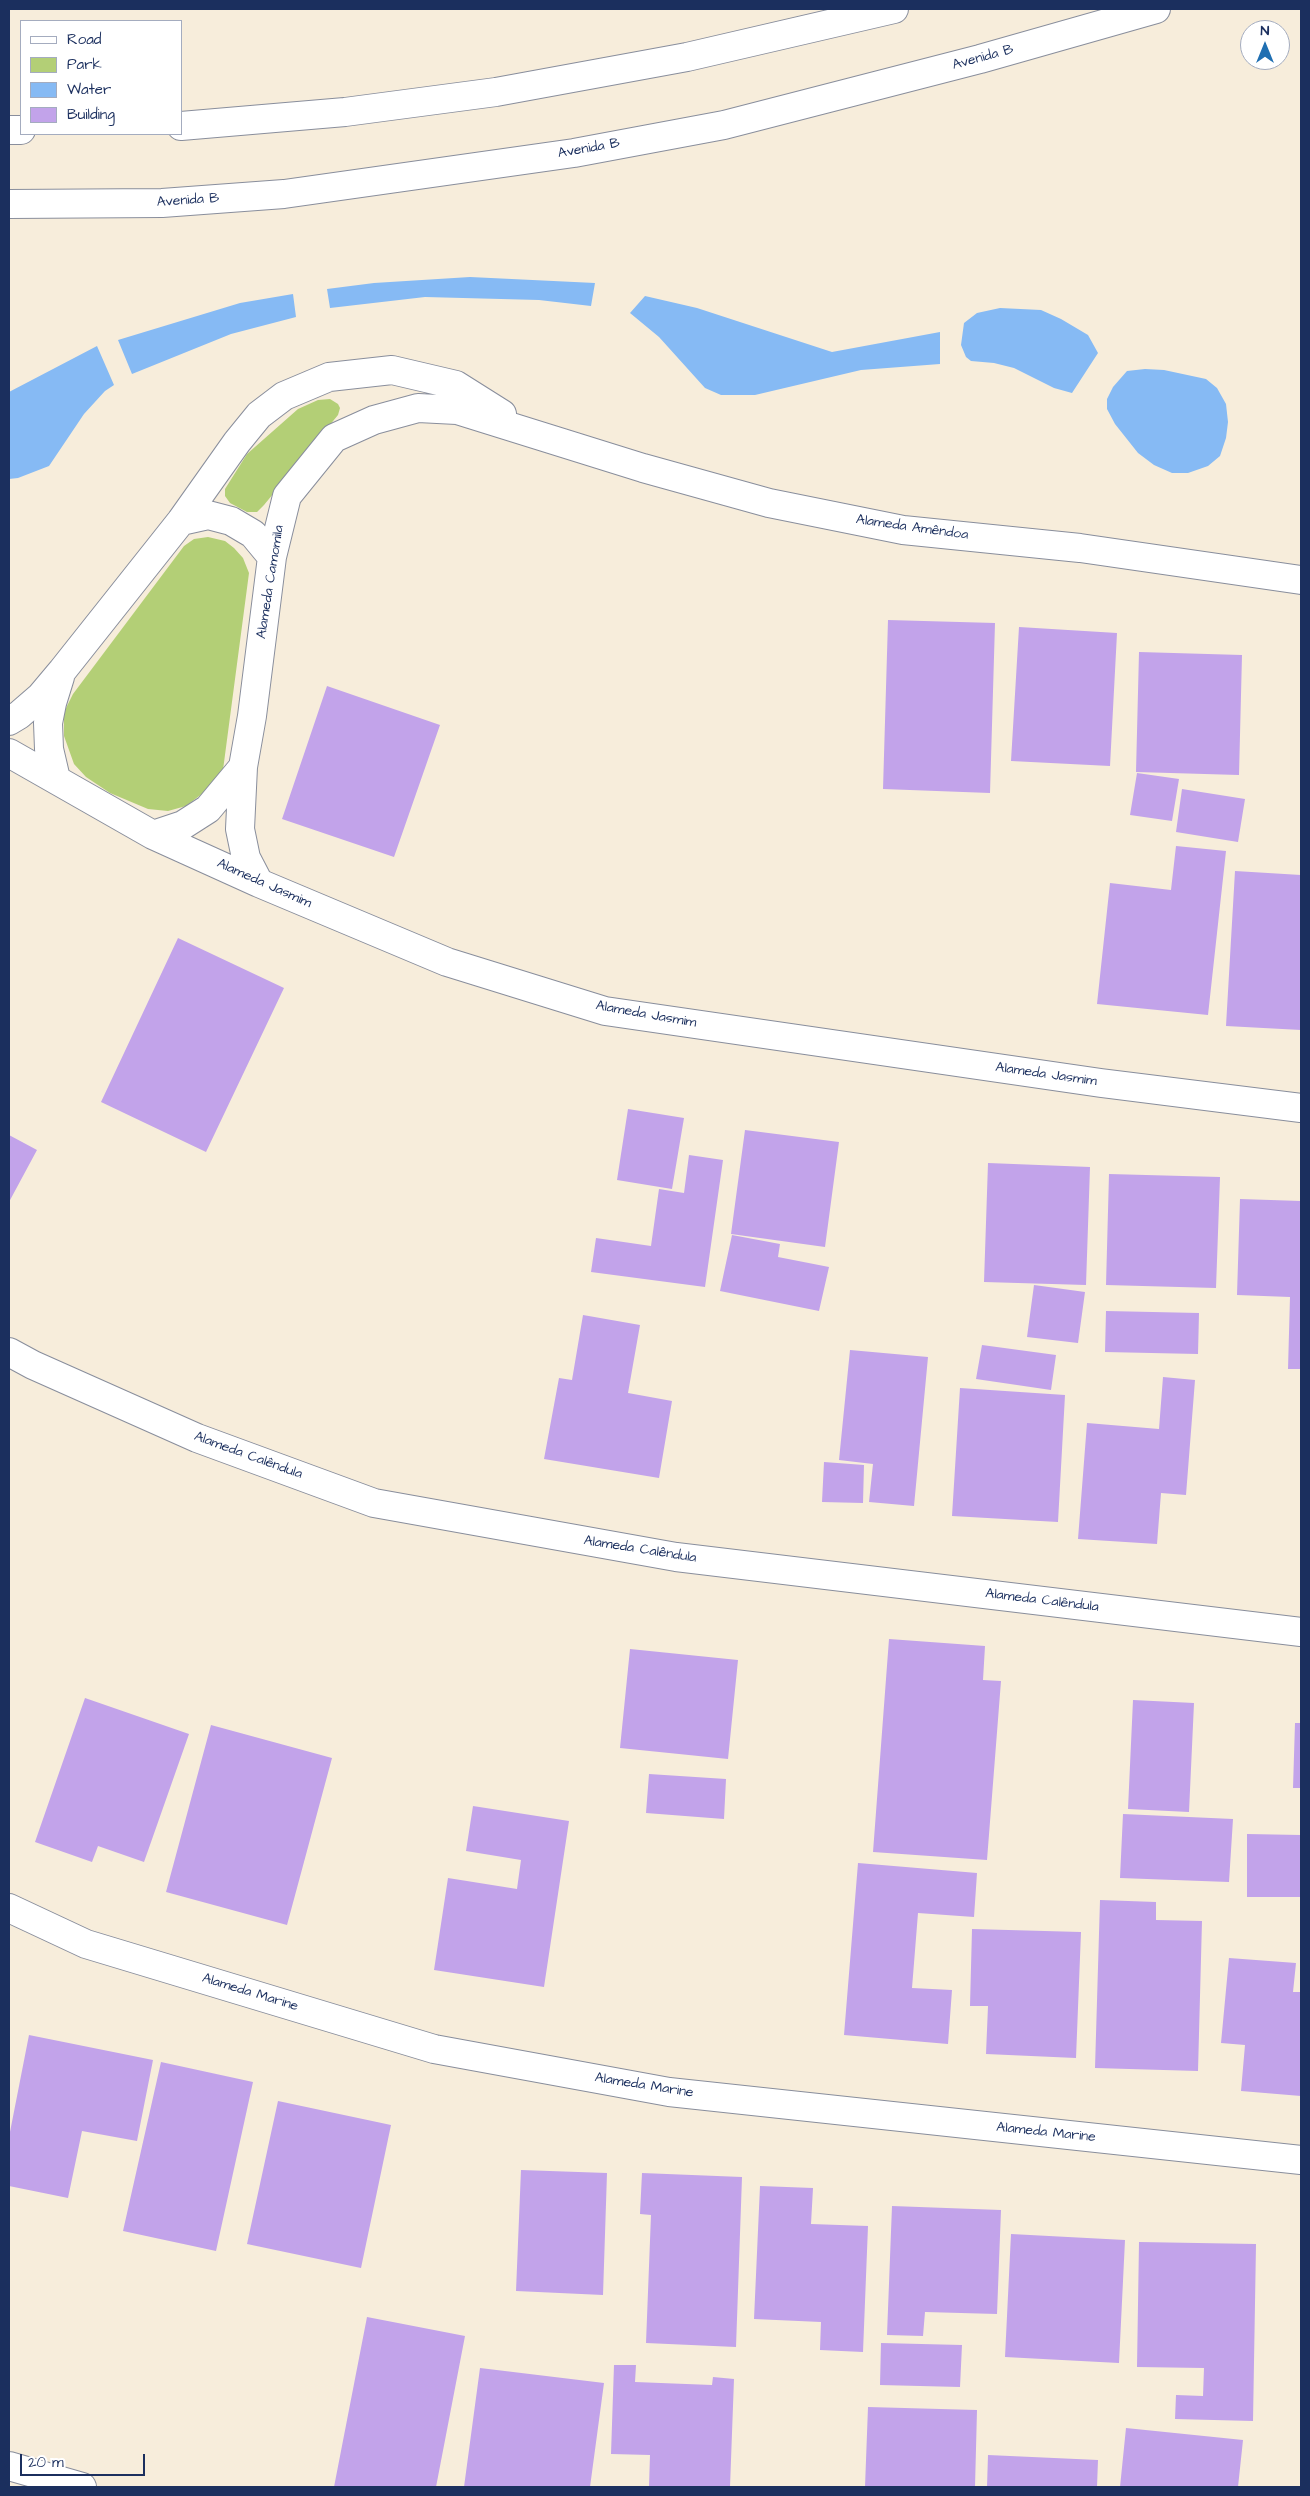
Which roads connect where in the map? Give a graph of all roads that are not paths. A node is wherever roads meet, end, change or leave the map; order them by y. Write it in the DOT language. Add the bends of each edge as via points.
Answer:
graph roads {
  1 [pos="894,9"];
  2 [pos="1156,9"];
  3 [pos="182,126"];
  4 [pos="9,204"];
  5 [pos="531,431"];
  6 [pos="181,521"];
  7 [pos="272,557"];
  8 [pos="1301,580"];
  9 [pos="62,671"];
  10 [pos="9,720"];
  11 [pos="9,753"];
  12 [pos="243,767"];
  13 [pos="56,779"];
  14 [pos="153,835"];
  15 [pos="259,883"];
  16 [pos="1301,1108"];
  17 [pos="9,1352"];
  18 [pos="1301,1632"];
  19 [pos="9,1908"];
  20 [pos="1301,2160"];
  21 [pos="9,2466"];
  22 [pos="82,2487"];
  1 -- 3 [label="street" via="687,57 496,92 345,112"];
  2 -- 4 [label="street, Avenida B" via="980,59 724,125 574,152 284,194 162,203"];
  5 -- 6 [label="street" via="456,385 392,370 329,377 284,396 259,416"];
  5 -- 7 [label="street, Alameda Camomila" via="457,410 418,408 374,420 334,438 287,496"];
  5 -- 8 [label="street, Alameda Amêndoa" via="643,468 768,503 903,530 1080,548"];
  6 -- 7 [label="street" via="208,515 231,521 253,534"];
  6 -- 9 [label="street"];
  7 -- 12 [label="street, Alameda Camomila"];
  9 -- 10 [label="street" via="41,696"];
  9 -- 13 [label="street" via="48,723 49,749"];
  11 -- 13 [label="street, Alameda Jasmim"];
  12 -- 14 [label="street" via="208,808 183,825"];
  12 -- 15 [label="street, Alameda Camomila" via="240,829 246,858"];
  13 -- 14 [label="street, Alameda Jasmim"];
  14 -- 15 [label="street, Alameda Jasmim"];
  15 -- 16 [label="street, Alameda Jasmim" via="447,962 605,1011 1101,1083"];
  17 -- 18 [label="street, Alameda Calêndula" via="197,1438 374,1503 676,1556"];
  19 -- 20 [label="street, Alameda Marine" via="86,1944 434,2048 669,2092"];
  21 -- 22 [label="street"];
}
